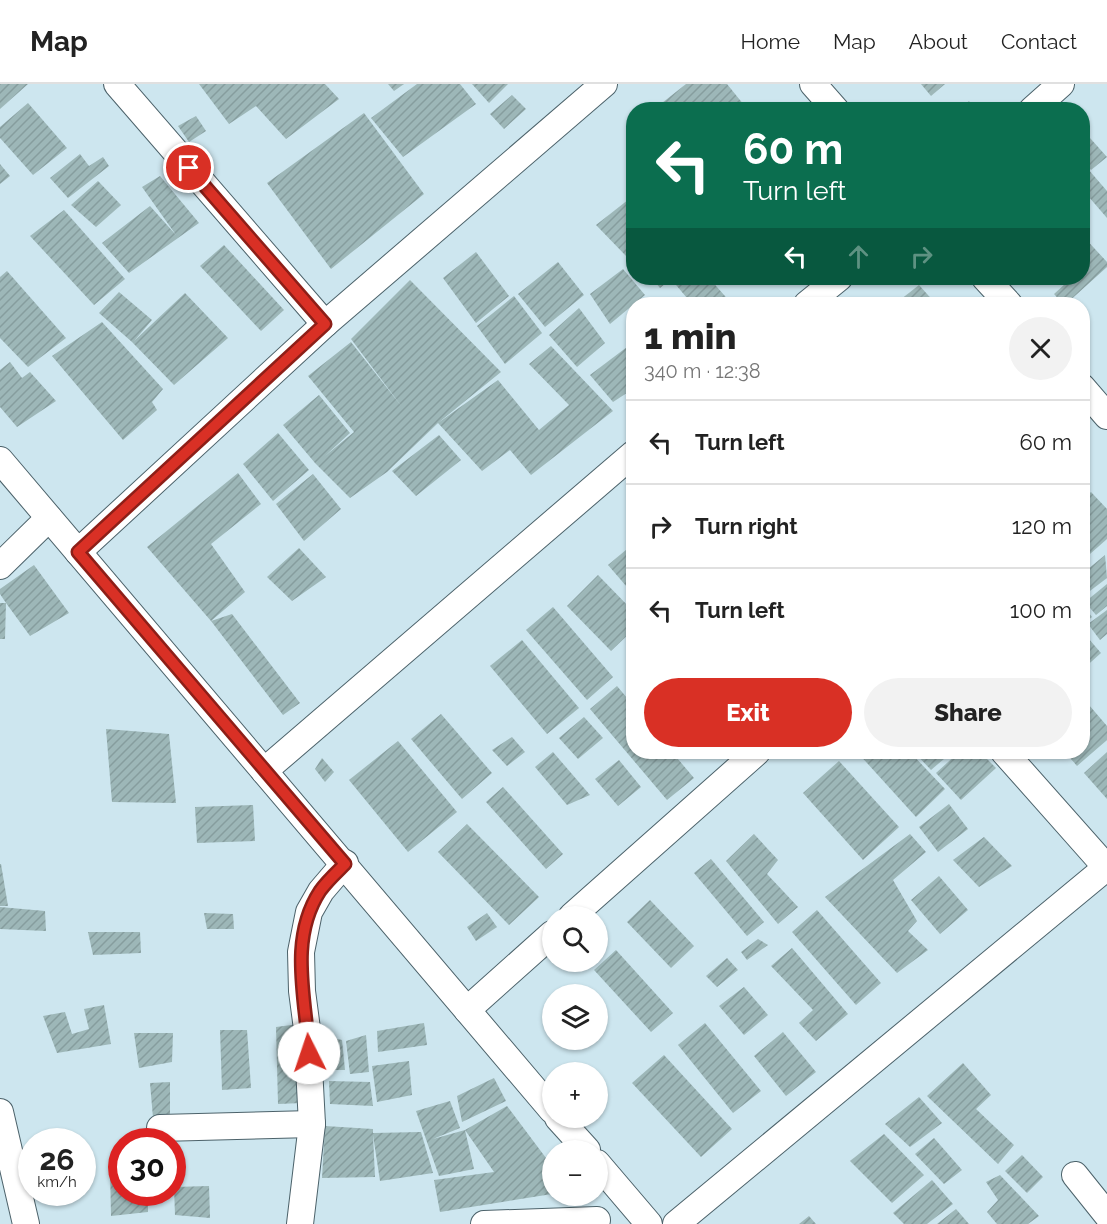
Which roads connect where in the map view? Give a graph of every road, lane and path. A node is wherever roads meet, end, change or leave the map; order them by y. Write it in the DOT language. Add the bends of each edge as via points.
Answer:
graph roads {
  1 [pos="604,84"];
  2 [pos="813,84"];
  3 [pos="1061,84"];
  4 [pos="130,89"];
  5 [pos="829,102"];
  6 [pos="1041,102"];
  7 [pos="830,285"];
  8 [pos="991,285"];
  9 [pos="816,297"];
  10 [pos="1003,297"];
  11 [pos="325,324"];
  12 [pos="1090,396"];
  13 [pos="1107,416"];
  14 [pos="0,460"];
  15 [pos="626,460"];
  16 [pos="49,518"];
  17 [pos="78,552"];
  18 [pos="0,567"];
  19 [pos="749,759"];
  20 [pos="1010,759"];
  21 [pos="264,771"];
  22 [pos="345,864"];
  23 [pos="1107,868"];
  24 [pos="583,906"];
  25 [pos="542,943"];
  26 [pos="467,1010"];
  27 [pos="542,1098"];
  28 [pos="0,1112"];
  29 [pos="312,1124"];
  30 [pos="160,1128"];
  31 [pos="567,1128"];
  32 [pos="577,1140"];
  33 [pos="1075,1175"];
  34 [pos="608,1176"];
  35 [pos="627,1198"];
  36 [pos="1107,1215"];
  37 [pos="596,1222"];
  38 [pos="26,1224"];
  39 [pos="300,1224"];
  40 [pos="484,1224"];
  41 [pos="649,1224"];
  42 [pos="676,1224"];
  1 -- 11 [label="street"];
  2 -- 5 [label="street"];
  3 -- 6 [label="street"];
  4 -- 11 [label="street"];
  7 -- 9 [label="street"];
  8 -- 10 [label="street"];
  11 -- 17 [label="street"];
  12 -- 13 [label="street"];
  14 -- 16 [label="street"];
  15 -- 21 [label="street"];
  16 -- 17 [label="street"];
  16 -- 18 [label="street"];
  17 -- 21 [label="street"];
  19 -- 24 [label="street"];
  20 -- 23 [label="street"];
  21 -- 22 [label="street"];
  22 -- 26 [label="street"];
  22 -- 29 [label="street" via="309,912 301,952"];
  23 -- 42 [label="street"];
  25 -- 26 [label="street"];
  26 -- 27 [label="street"];
  28 -- 38 [label="street"];
  29 -- 30 [label="street"];
  29 -- 39 [label="street"];
  31 -- 32 [label="street"];
  33 -- 36 [label="street"];
  34 -- 35 [label="street"];
  35 -- 37 [label="street"];
  35 -- 41 [label="street"];
  37 -- 40 [label="street"];
}
